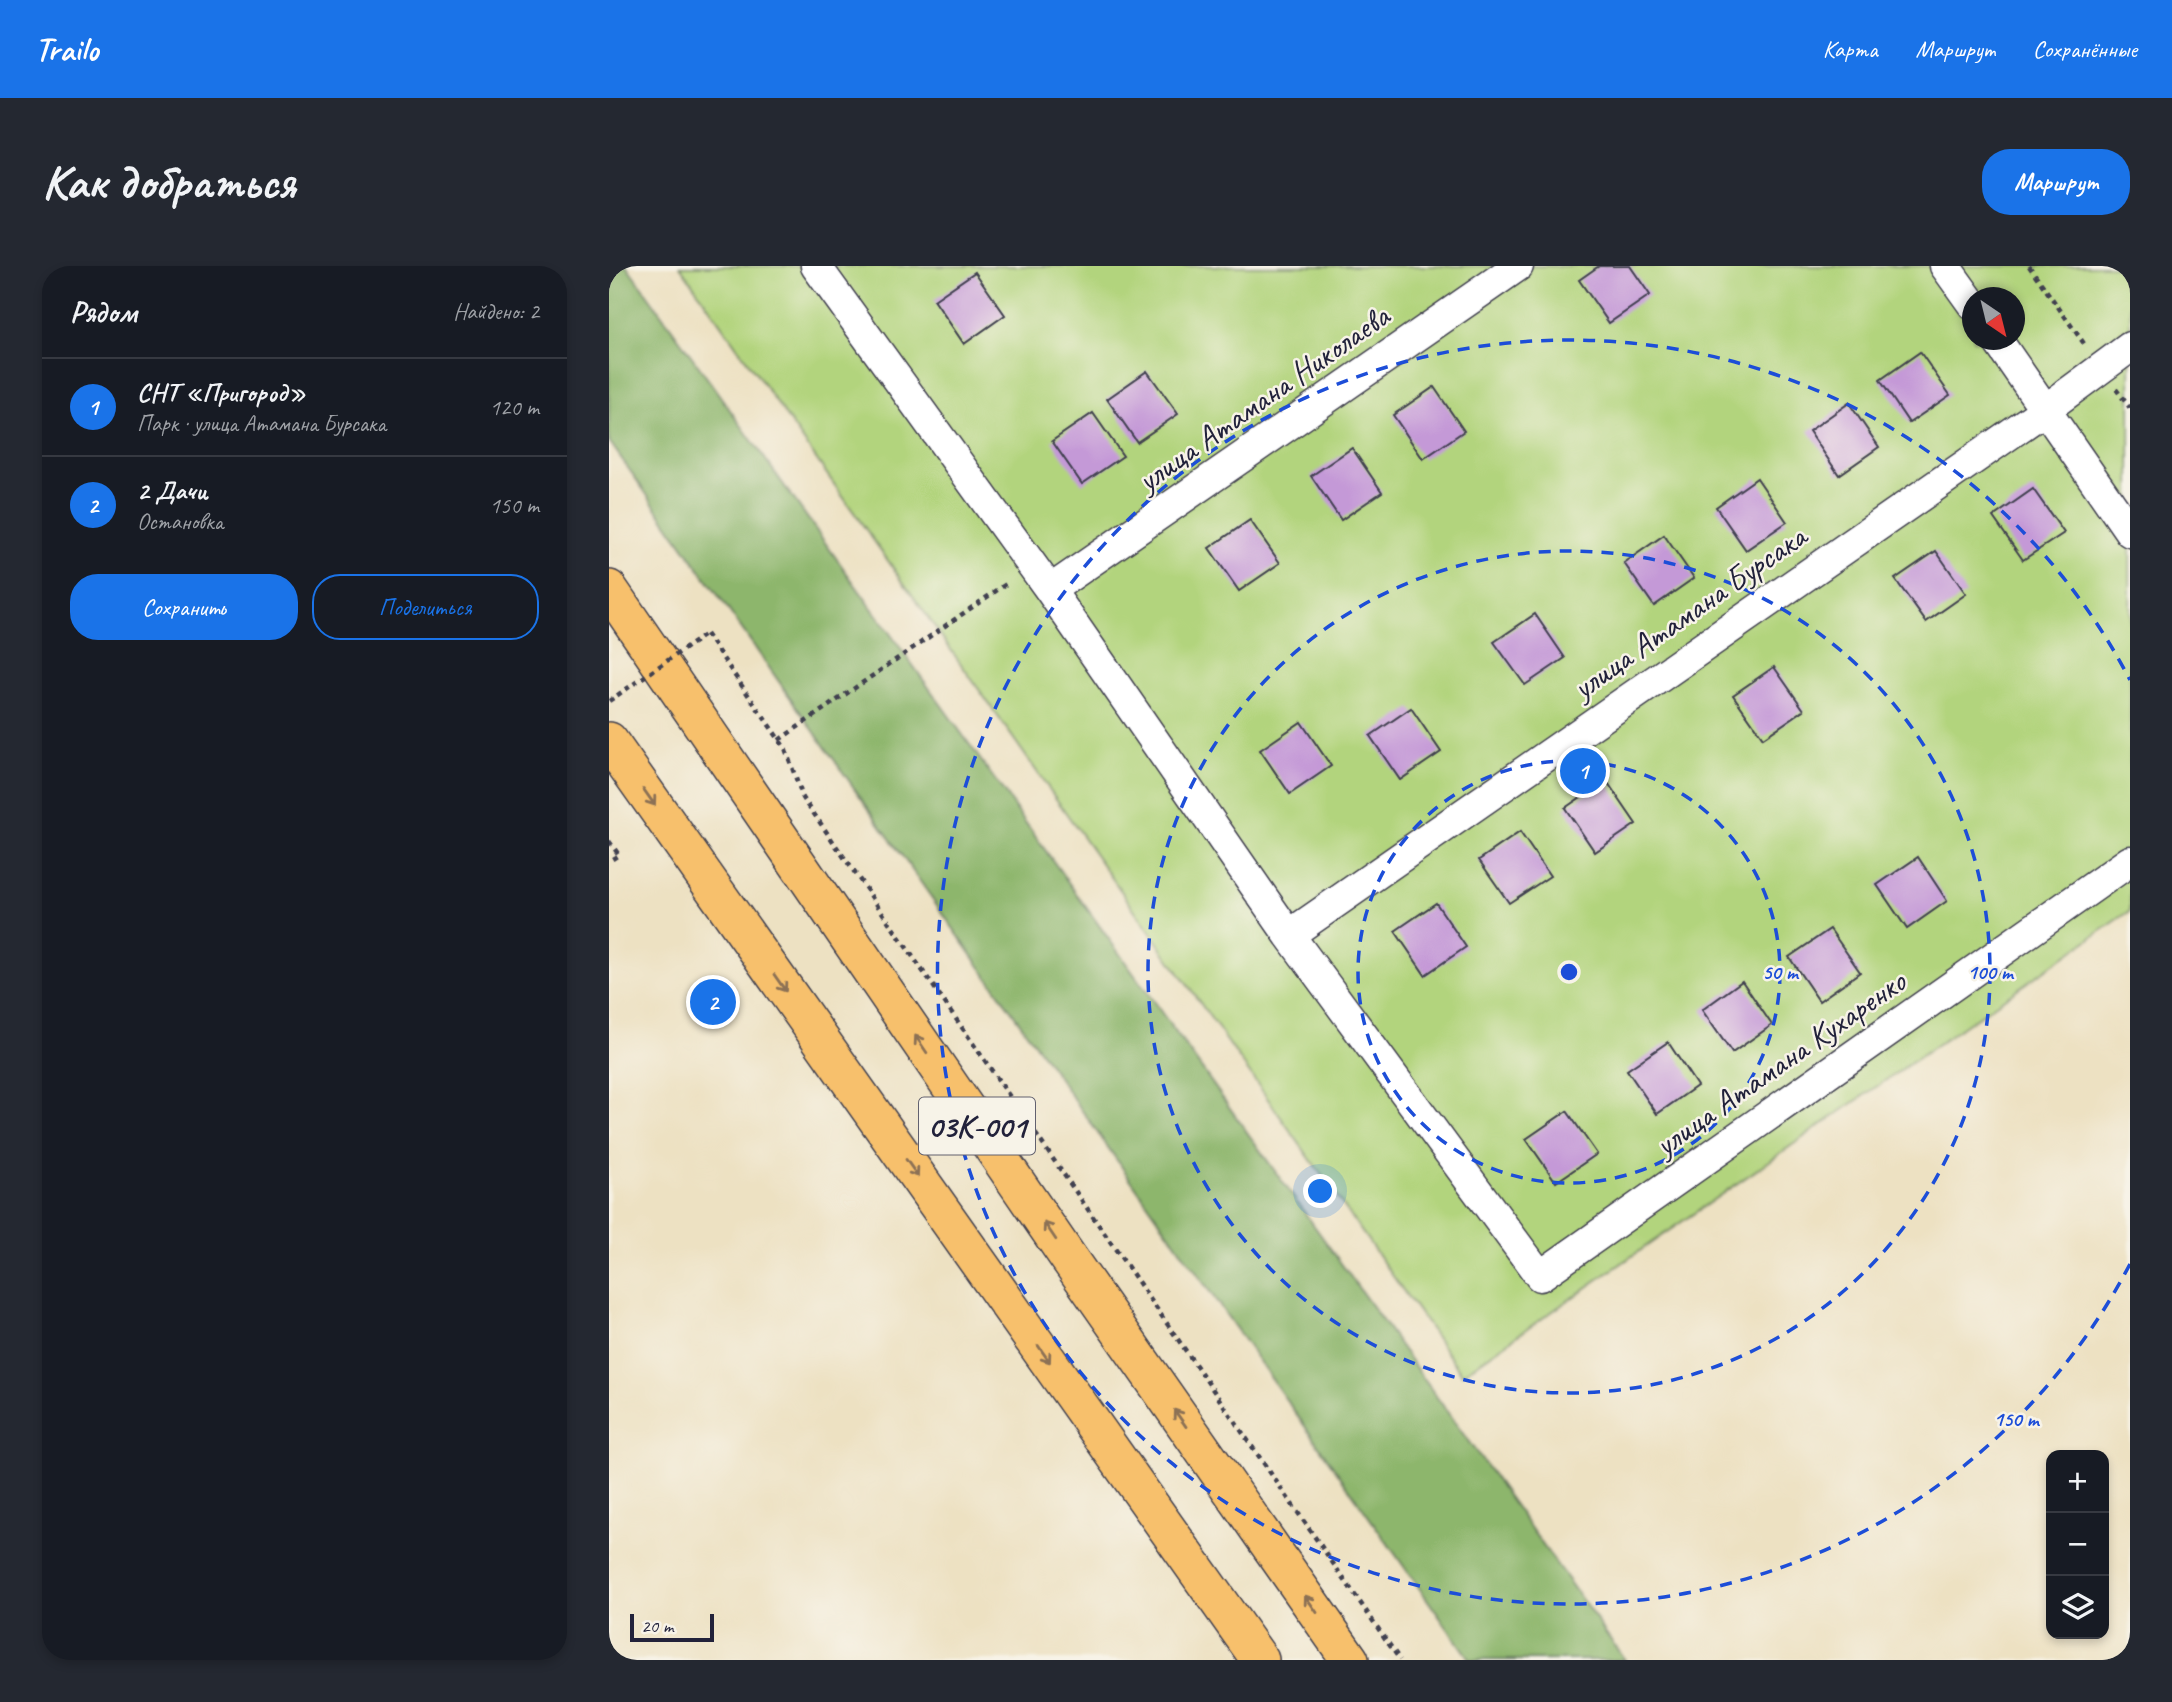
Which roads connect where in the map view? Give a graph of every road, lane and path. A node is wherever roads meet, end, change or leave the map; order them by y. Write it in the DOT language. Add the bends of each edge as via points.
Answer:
graph roads {
  1 [pos="816,266"];
  2 [pos="1518,266"];
  3 [pos="1945,266"];
  4 [pos="2029,266"];
  5 [pos="1962,291"];
  6 [pos="2130,346"];
  7 [pos="2004,350"];
  8 [pos="2101,367"];
  9 [pos="2046,408"];
  10 [pos="2130,408"];
  11 [pos="2130,532"];
  12 [pos="609,589"];
  13 [pos="1051,590"];
  14 [pos="609,701"];
  15 [pos="779,740"];
  16 [pos="609,741"];
  17 [pos="609,841"];
  18 [pos="609,861"];
  19 [pos="2130,861"];
  20 [pos="1289,935"];
  21 [pos="1260,1660"];
  22 [pos="1350,1660"];
  23 [pos="1400,1660"];
  1 -- 13 [label="street"];
  2 -- 13 [label="street, улица Атамана Николаева"];
  3 -- 5 [label="street"];
  4 -- 8 [label="path"];
  6 -- 8 [label="street, улица Атамана Бурсака"];
  7 -- 9 [label="street"];
  8 -- 9 [label="street, улица Атамана Бурсака"];
  8 -- 10 [label="path"];
  9 -- 11 [label="street"];
  9 -- 20 [label="street, улица Атамана Бурсака"];
  22 -- 12 [label="main road, 03К-001, one-way"];
  13 -- 15 [label="path" via="1012,580"];
  13 -- 20 [label="street"];
  14 -- 15 [label="path, bridge" via="706,634"];
  15 -- 23 [label="path" via="803,798"];
  16 -- 21 [label="main road, 03К-001, one-way"];
  17 -- 18 [label="path" via="618,855"];
  19 -- 20 [label="street, улица Атамана Кухаренко" via="1540,1276"];
}
